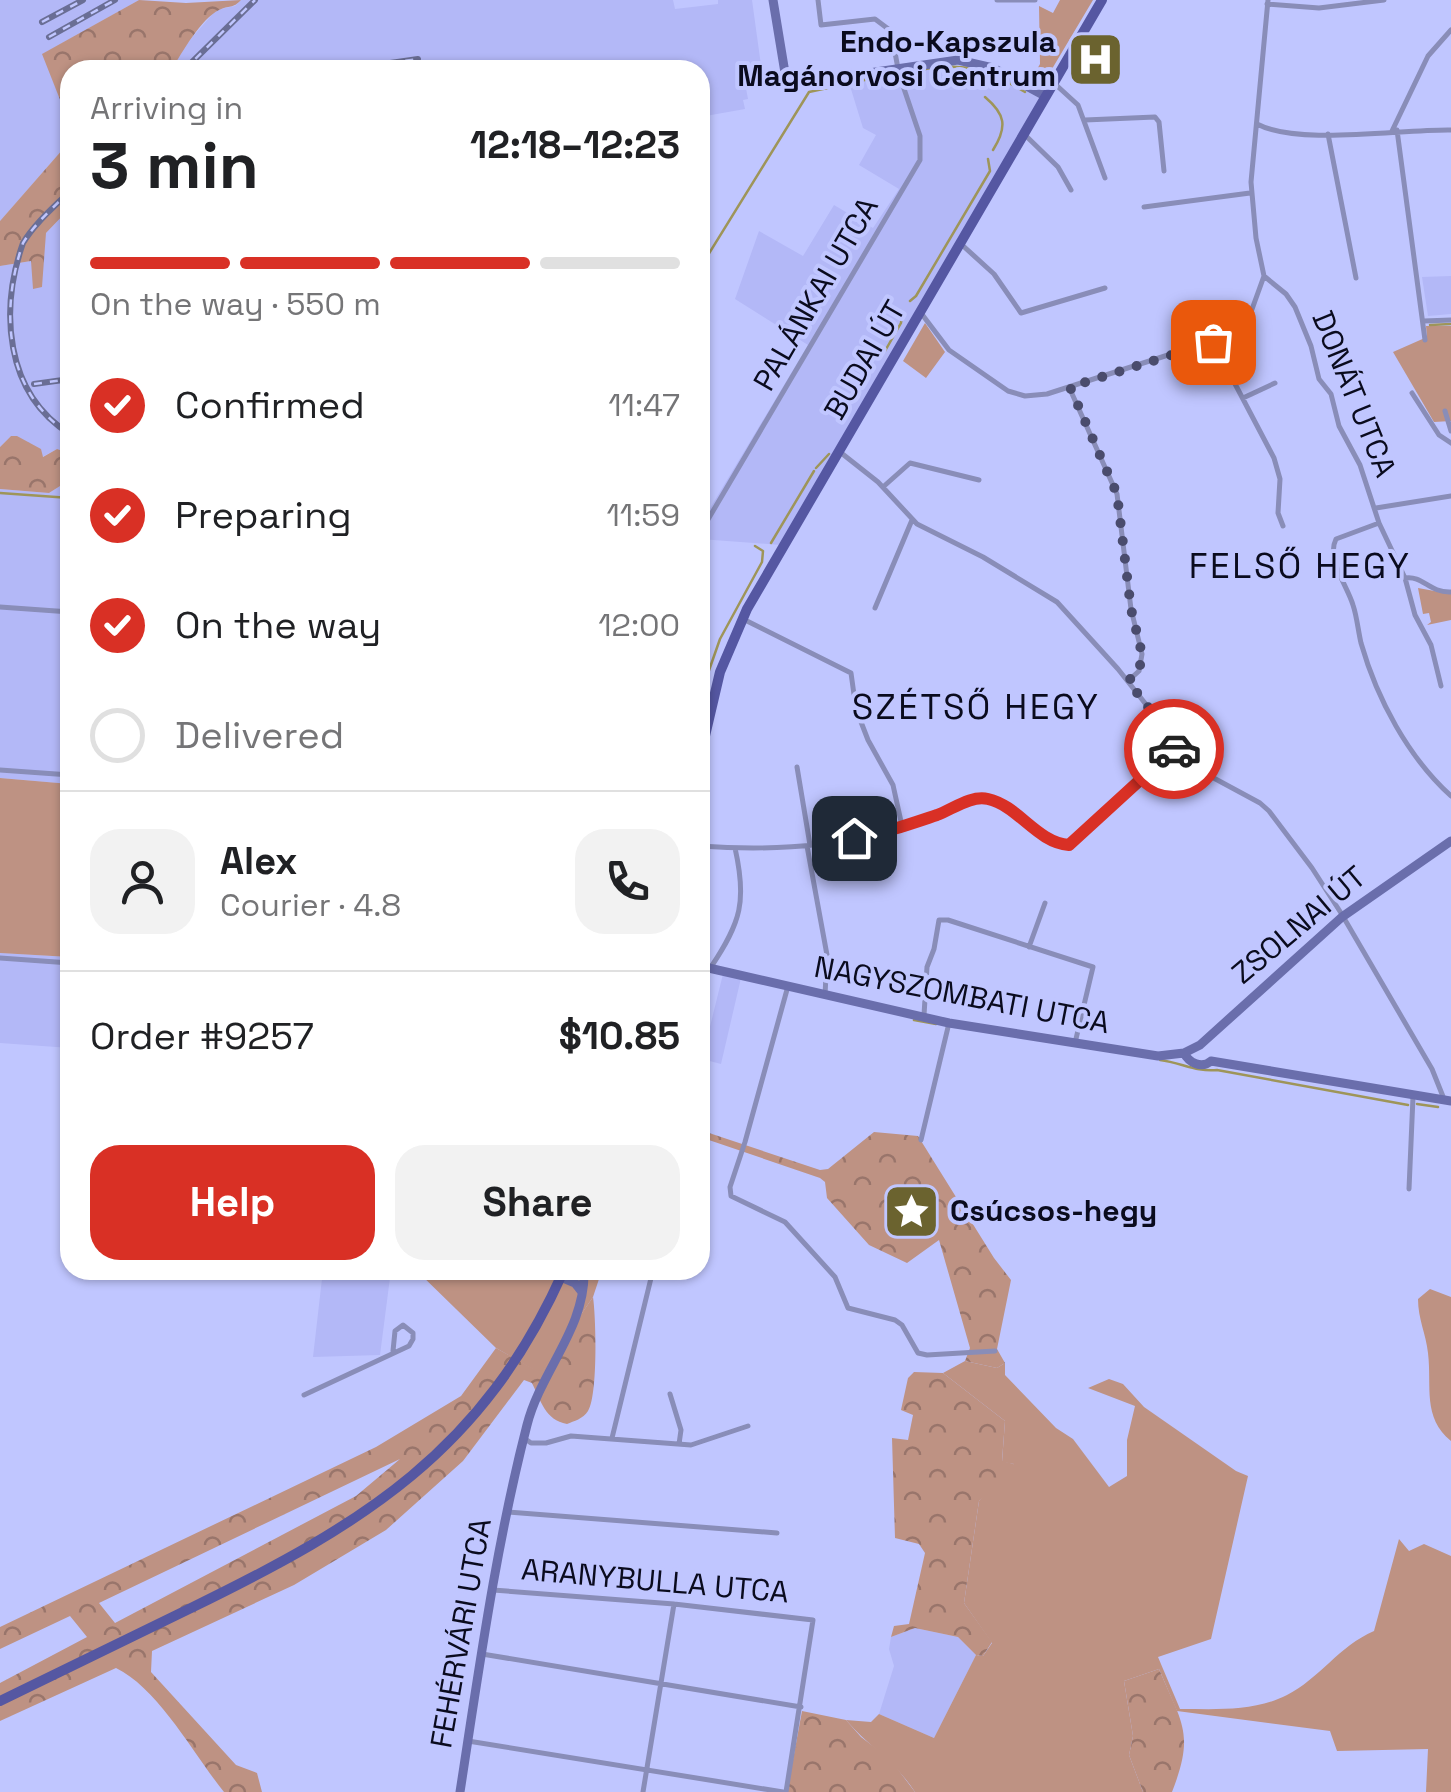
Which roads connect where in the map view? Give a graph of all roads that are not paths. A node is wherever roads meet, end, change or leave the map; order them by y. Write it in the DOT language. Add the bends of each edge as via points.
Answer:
graph roads {
  1 [pos="772,0"];
  2 [pos="818,0"];
  3 [pos="996,0"];
  4 [pos="1036,0"];
  5 [pos="1102,0"];
  6 [pos="1384,0"];
  7 [pos="1268,2"];
  8 [pos="1451,30"];
  9 [pos="898,68"];
  10 [pos="1053,83"];
  11 [pos="1045,96"];
  12 [pos="1085,120"];
  13 [pos="1257,124"];
  14 [pos="1394,130"];
  15 [pos="1451,130"];
  16 [pos="1270,131"];
  17 [pos="1022,134"];
  18 [pos="1328,134"];
  19 [pos="1257,136"];
  20 [pos="1164,171"];
  21 [pos="1104,178"];
  22 [pos="1070,190"];
  23 [pos="1251,193"];
  24 [pos="1144,208"];
  25 [pos="961,244"];
  26 [pos="1264,276"];
  27 [pos="1356,278"];
  28 [pos="1105,288"];
  29 [pos="922,313"];
  30 [pos="1451,320"];
  31 [pos="1423,321"];
  32 [pos="1425,340"];
  33 [pos="1213,342"];
  34 [pos="1275,383"];
  35 [pos="1070,387"];
  36 [pos="1412,394"];
  37 [pos="1243,398"];
  38 [pos="1444,410"];
  39 [pos="1448,421"];
  40 [pos="1432,425"];
  41 [pos="1451,431"];
  42 [pos="1451,443"];
  43 [pos="840,452"];
  44 [pos="979,480"];
  45 [pos="882,487"];
  46 [pos="1451,496"];
  47 [pos="1376,508"];
  48 [pos="710,516"];
  49 [pos="912,520"];
  50 [pos="1380,523"];
  51 [pos="1282,526"];
  52 [pos="1405,578"];
  53 [pos="1451,592"];
  54 [pos="0,607"];
  55 [pos="875,608"];
  56 [pos="60,611"];
  57 [pos="742,618"];
  58 [pos="1128,681"];
  59 [pos="1441,686"];
  60 [pos="710,712"];
  61 [pos="1178,746"];
  62 [pos="797,767"];
  63 [pos="0,770"];
  64 [pos="60,774"];
  65 [pos="1451,796"];
  66 [pos="902,826"];
  67 [pos="1451,841"];
  68 [pos="808,846"];
  69 [pos="710,847"];
  70 [pos="735,848"];
  71 [pos="1045,902"];
  72 [pos="1342,917"];
  73 [pos="1029,947"];
  74 [pos="0,958"];
  75 [pos="710,961"];
  76 [pos="60,962"];
  77 [pos="710,968"];
  78 [pos="788,986"];
  79 [pos="825,995"];
  80 [pos="924,1018"];
  81 [pos="949,1023"];
  82 [pos="1208,1038"];
  83 [pos="1075,1044"];
  84 [pos="1184,1053"];
  85 [pos="1211,1061"];
  86 [pos="1413,1098"];
  87 [pos="1447,1101"];
  88 [pos="921,1140"];
  89 [pos="1410,1189"];
  90 [pos="561,1280"];
  91 [pos="573,1280"];
  92 [pos="584,1280"];
  93 [pos="651,1280"];
  94 [pos="584,1295"];
  95 [pos="393,1351"];
  96 [pos="995,1351"];
  97 [pos="304,1394"];
  98 [pos="670,1394"];
  99 [pos="748,1426"];
  100 [pos="524,1438"];
  101 [pos="612,1438"];
  102 [pos="679,1444"];
  103 [pos="507,1512"];
  104 [pos="777,1533"];
  105 [pos="493,1590"];
  106 [pos="674,1604"];
  107 [pos="482,1654"];
  108 [pos="662,1684"];
  109 [pos="0,1701"];
  110 [pos="801,1708"];
  111 [pos="468,1741"];
  112 [pos="647,1770"];
  113 [pos="460,1792"];
  114 [pos="643,1792"];
  115 [pos="784,1792"];
  1 -- 9 [label="street" via="787,85"];
  2 -- 9 [label="street, PALÁNKAI UTCA" via="821,25 870,19 885,24"];
  3 -- 4 [label="street"];
  5 -- 10 [label="main road, BUDAI ÚT"];
  6 -- 7 [label="street" via="1306,8"];
  7 -- 13 [label="street"];
  8 -- 14 [label="street" via="1428,56"];
  9 -- 11 [label="street" via="975,63"];
  9 -- 48 [label="street, PALÁNKAI UTCA" via="920,136 920,160"];
  10 -- 11 [label="main road, BUDAI ÚT"];
  10 -- 12 [label="street" via="1074,99"];
  11 -- 17 [label="main road, BUDAI ÚT"];
  12 -- 20 [label="street" via="1156,117"];
  12 -- 21 [label="street"];
  13 -- 16 [label="street"];
  13 -- 19 [label="street"];
  14 -- 15 [label="street"];
  14 -- 18 [label="street"];
  14 -- 31 [label="street"];
  16 -- 18 [label="street"];
  16 -- 19 [label="street"];
  17 -- 22 [label="street" via="1058,167"];
  17 -- 25 [label="main road, BUDAI ÚT"];
  18 -- 27 [label="street"];
  19 -- 23 [label="street"];
  23 -- 24 [label="street"];
  23 -- 26 [label="street"];
  25 -- 28 [label="street" via="994,274 1021,313"];
  25 -- 29 [label="main road, BUDAI ÚT"];
  26 -- 33 [label="street" via="1247,318"];
  26 -- 47 [label="street, DONÁT UTCA" via="1295,308"];
  29 -- 35 [label="street" via="951,352 1013,393"];
  29 -- 43 [label="main road, BUDAI ÚT"];
  30 -- 31 [label="street"];
  31 -- 32 [label="street"];
  33 -- 35 [label="street"];
  33 -- 37 [label="street"];
  34 -- 37 [label="street"];
  35 -- 58 [label="street" via="1117,494 1142,654 1139,671"];
  36 -- 40 [label="street"];
  37 -- 51 [label="street" via="1280,478"];
  38 -- 39 [label="street"];
  39 -- 40 [label="street"];
  39 -- 41 [label="street"];
  40 -- 42 [label="street"];
  43 -- 45 [label="street"];
  43 -- 57 [label="main road, BUDAI ÚT"];
  44 -- 45 [label="street" via="910,464"];
  45 -- 49 [label="street"];
  46 -- 47 [label="street"];
  47 -- 50 [label="street, DONÁT UTCA"];
  49 -- 55 [label="street"];
  49 -- 58 [label="street" via="1052,598"];
  50 -- 52 [label="street, DONÁT UTCA"];
  50 -- 65 [label="street" via="1336,539 1332,547 1364,652 1398,730"];
  52 -- 53 [label="street"];
  52 -- 59 [label="street, DONÁT UTCA"];
  54 -- 56 [label="street"];
  57 -- 60 [label="main road, BUDAI ÚT"];
  57 -- 66 [label="street" via="851,673 856,709 893,785"];
  58 -- 61 [label="street"];
  61 -- 66 [label="street" via="1069,845 1041,835 986,798"];
  61 -- 72 [label="street" via="1202,773 1273,816"];
  62 -- 68 [label="street"];
  63 -- 64 [label="street"];
  66 -- 68 [label="street"];
  67 -- 72 [label="street, ZSOLNAI ÚT"];
  68 -- 70 [label="street"];
  68 -- 79 [label="street" via="826,955"];
  69 -- 70 [label="street"];
  70 -- 75 [label="street" via="743,888 739,914"];
  71 -- 73 [label="street"];
  72 -- 82 [label="street, ZSOLNAI ÚT"];
  72 -- 87 [label="street"];
  73 -- 80 [label="street" via="940,920 927,967"];
  73 -- 83 [label="street" via="1093,967"];
  74 -- 76 [label="street"];
  77 -- 78 [label="street, NAGYSZOMBATI UTCA"];
  78 -- 79 [label="street, NAGYSZOMBATI UTCA"];
  78 -- 96 [label="street" via="731,1196 785,1222 836,1277 848,1308 895,1320 918,1352"];
  79 -- 80 [label="street, NAGYSZOMBATI UTCA"];
  80 -- 81 [label="street, NAGYSZOMBATI UTCA"];
  81 -- 83 [label="street, NAGYSZOMBATI UTCA"];
  81 -- 88 [label="street"];
  82 -- 84 [label="street, ZSOLNAI ÚT"];
  82 -- 85 [label="street"];
  83 -- 84 [label="street, NAGYSZOMBATI UTCA" via="1158,1056"];
  84 -- 85 [label="street, NAGYSZOMBATI UTCA" via="1195,1064"];
  85 -- 86 [label="street, NAGYSZOMBATI UTCA"];
  86 -- 87 [label="street, NAGYSZOMBATI UTCA"];
  86 -- 89 [label="street"];
  90 -- 109 [label="main road" via="506,1376 409,1481 301,1553"];
  91 -- 94 [label="street"];
  92 -- 94 [label="street"];
  93 -- 101 [label="street"];
  94 -- 100 [label="street, FEHÉRVÁRI UTCA"];
  95 -- 95 [label="street" via="414,1339 403,1325 395,1331"];
  95 -- 97 [label="street"];
  98 -- 102 [label="street"];
  99 -- 102 [label="street"];
  100 -- 101 [label="street"];
  100 -- 103 [label="street, FEHÉRVÁRI UTCA"];
  101 -- 102 [label="street"];
  103 -- 104 [label="street"];
  103 -- 105 [label="street, FEHÉRVÁRI UTCA"];
  105 -- 106 [label="street, ARANYBULLA UTCA"];
  105 -- 107 [label="street, FEHÉRVÁRI UTCA"];
  106 -- 108 [label="street"];
  106 -- 110 [label="street, ARANYBULLA UTCA" via="812,1620"];
  107 -- 108 [label="street"];
  107 -- 111 [label="street, FEHÉRVÁRI UTCA"];
  108 -- 110 [label="street"];
  108 -- 112 [label="street"];
  110 -- 115 [label="street"];
  111 -- 112 [label="street"];
  111 -- 113 [label="street, FEHÉRVÁRI UTCA"];
  112 -- 114 [label="street"];
  112 -- 115 [label="street"];
}
